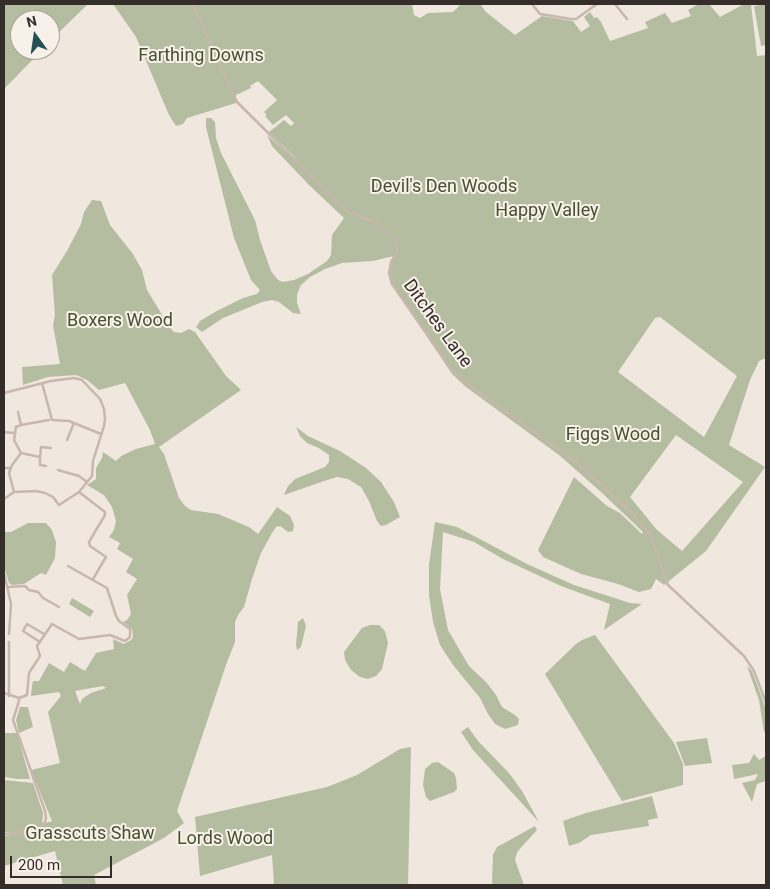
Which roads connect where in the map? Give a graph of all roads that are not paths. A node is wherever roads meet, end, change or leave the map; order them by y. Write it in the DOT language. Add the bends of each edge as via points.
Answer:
graph roads {
  1 [pos="193,4"];
  2 [pos="532,4"];
  3 [pos="597,4"];
  4 [pos="615,4"];
  5 [pos="627,19"];
  6 [pos="42,383"];
  7 [pos="4,393"];
  8 [pos="18,412"];
  9 [pos="49,420"];
  10 [pos="74,423"];
  11 [pos="21,425"];
  12 [pos="4,432"];
  13 [pos="14,433"];
  14 [pos="102,434"];
  15 [pos="67,440"];
  16 [pos="51,448"];
  17 [pos="20,453"];
  18 [pos="40,457"];
  19 [pos="46,466"];
  20 [pos="4,468"];
  21 [pos="11,468"];
  22 [pos="58,470"];
  23 [pos="87,482"];
  24 [pos="14,492"];
  25 [pos="78,492"];
  26 [pos="4,499"];
  27 [pos="68,566"];
  28 [pos="4,573"];
  29 [pos="93,579"];
  30 [pos="8,586"];
  31 [pos="59,607"];
  32 [pos="9,634"];
  33 [pos="44,634"];
  34 [pos="8,642"];
  35 [pos="40,642"];
  36 [pos="4,693"];
  37 [pos="9,696"];
  38 [pos="18,698"];
  39 [pos="766,703"];
  40 [pos="4,834"];
  1 -- 39 [label="street, Ditches Lane" via="237,102 347,211 378,223 395,240 398,250 389,273 392,284 453,372 576,462 633,514 651,536 668,586 744,656 754,671"];
  2 -- 3 [label="street" via="540,14 576,19"];
  4 -- 5 [label="street"];
  6 -- 7 [label="street"];
  6 -- 10 [label="street" via="52,420"];
  6 -- 14 [label="street" via="74,378 82,380 100,398 105,420"];
  8 -- 11 [label="street"];
  9 -- 11 [label="street"];
  10 -- 14 [label="street"];
  10 -- 15 [label="street"];
  11 -- 13 [label="street"];
  12 -- 13 [label="street"];
  13 -- 17 [label="street"];
  14 -- 23 [label="street" via="93,461 92,476"];
  16 -- 18 [label="street" via="41,447"];
  17 -- 18 [label="street"];
  17 -- 21 [label="street"];
  18 -- 19 [label="street" via="40,465"];
  20 -- 21 [label="street"];
  21 -- 24 [label="street"];
  22 -- 23 [label="street"];
  23 -- 25 [label="street"];
  24 -- 25 [label="street" via="45,493 59,504"];
  24 -- 26 [label="street"];
  25 -- 29 [label="street" via="105,512 89,542 106,557"];
  27 -- 29 [label="street"];
  28 -- 30 [label="street"];
  29 -- 33 [label="street" via="106,588 117,618 130,629 130,637 124,641 110,635 79,639 54,624"];
  30 -- 31 [label="street" via="25,586"];
  30 -- 32 [label="street" via="11,604"];
  33 -- 35 [label="street"];
  33 -- 35 [label="street" via="27,624 23,631"];
  34 -- 37 [label="street"];
  35 -- 38 [label="street" via="37,646 40,656 29,673 28,692"];
  36 -- 37 [label="street"];
  37 -- 38 [label="street"];
  38 -- 40 [label="street" via="13,720 46,818 40,827"];
}
